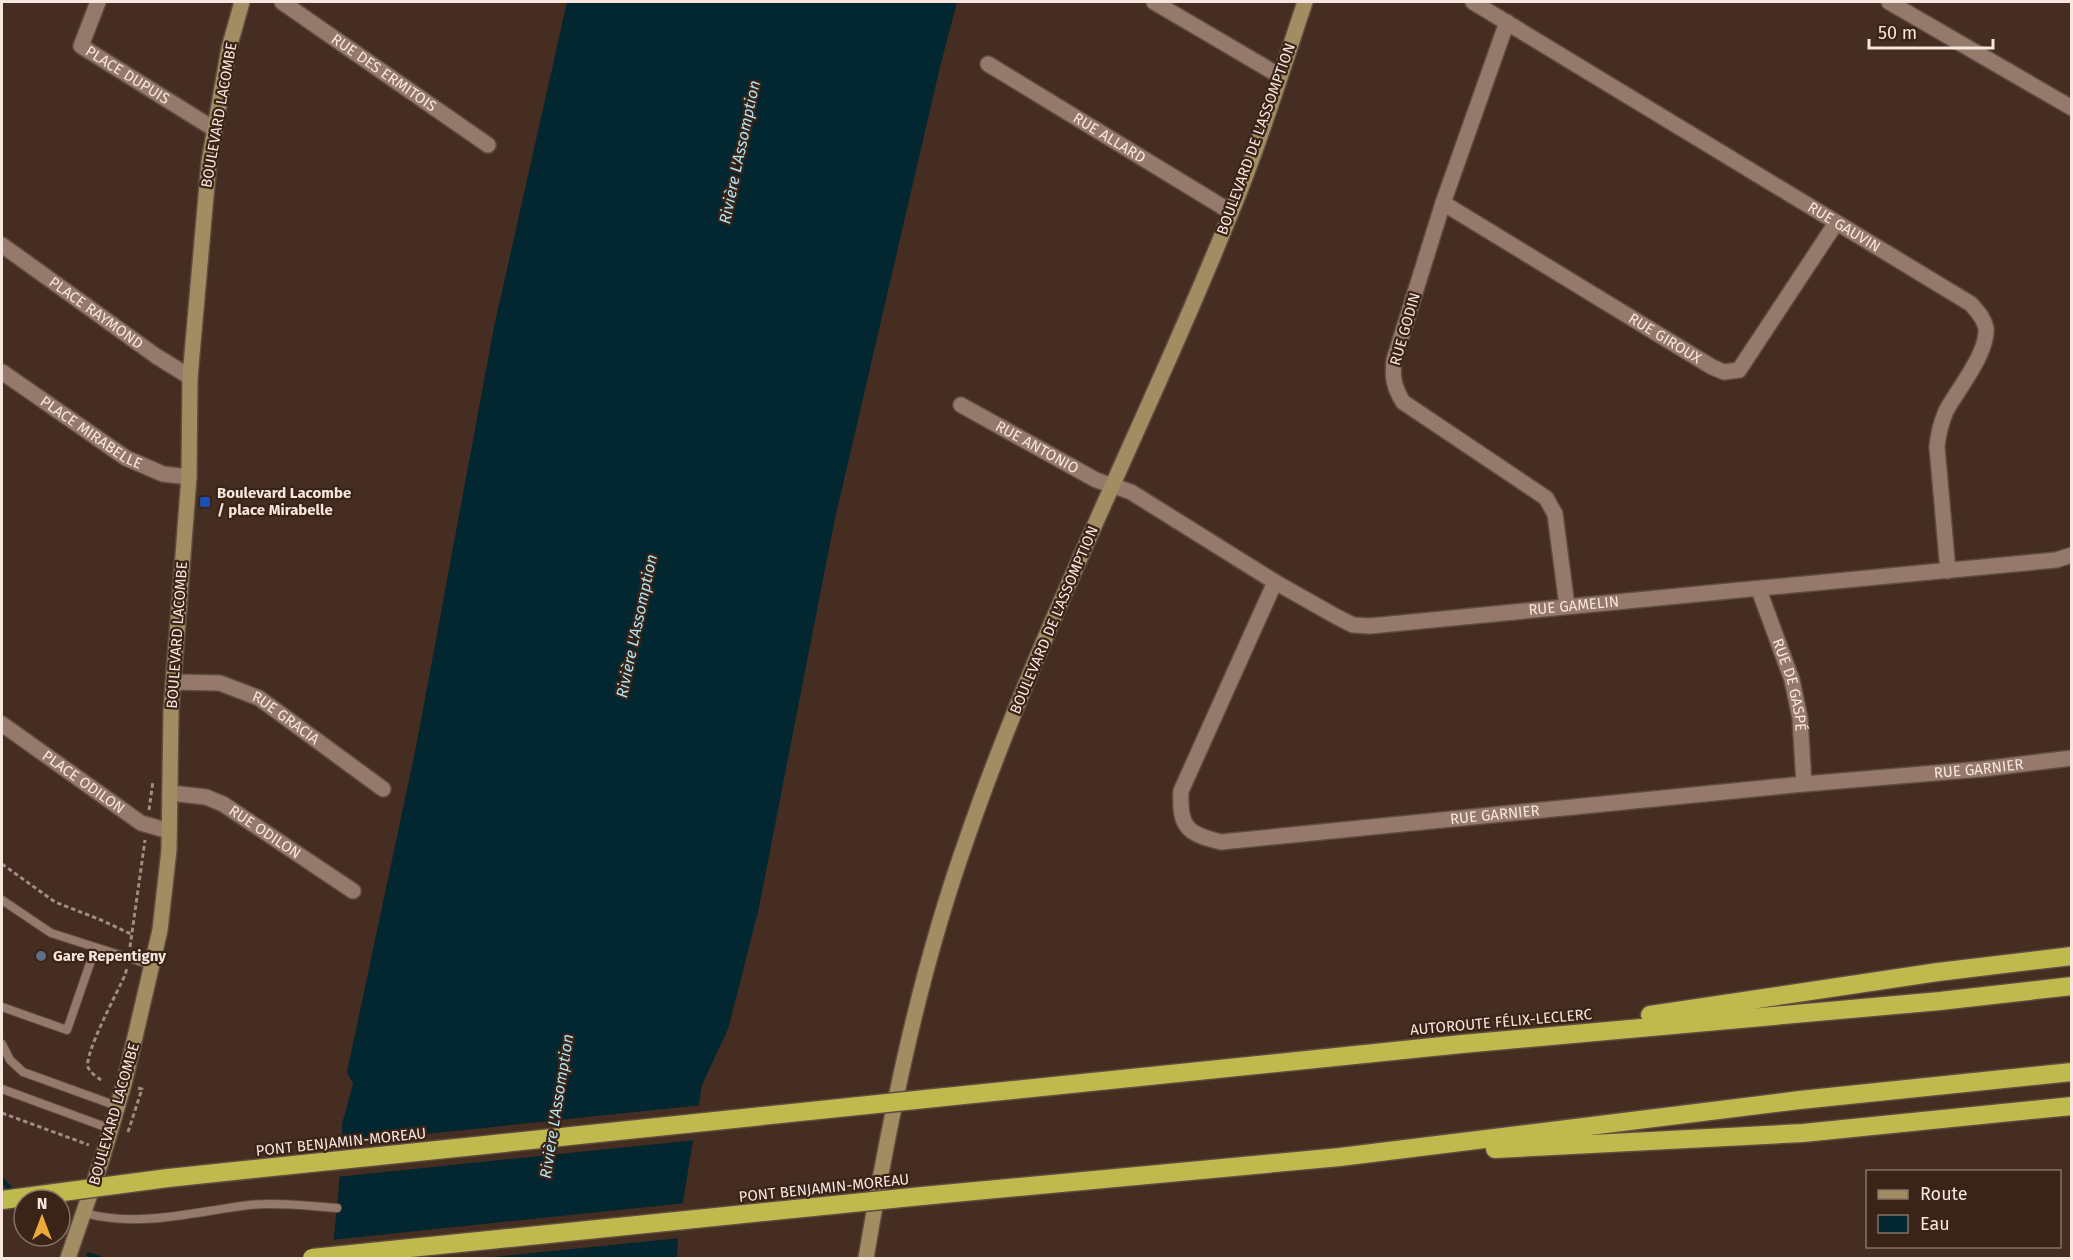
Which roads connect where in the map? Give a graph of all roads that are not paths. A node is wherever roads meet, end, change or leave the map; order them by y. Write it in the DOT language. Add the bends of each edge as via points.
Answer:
graph roads {
  1 [pos="98,2"];
  2 [pos="242,2"];
  3 [pos="282,2"];
  4 [pos="1154,2"];
  5 [pos="1305,2"];
  6 [pos="1473,2"];
  7 [pos="1889,2"];
  8 [pos="1507,22"];
  9 [pos="988,64"];
  10 [pos="1280,76"];
  11 [pos="2072,108"];
  12 [pos="214,129"];
  13 [pos="488,144"];
  14 [pos="1443,204"];
  15 [pos="1231,212"];
  16 [pos="1836,223"];
  17 [pos="2,245"];
  18 [pos="2,372"];
  19 [pos="190,377"];
  20 [pos="961,405"];
  21 [pos="189,477"];
  22 [pos="1113,486"];
  23 [pos="2072,555"];
  24 [pos="1948,571"];
  25 [pos="1275,582"];
  26 [pos="1759,590"];
  27 [pos="1567,606"];
  28 [pos="173,682"];
  29 [pos="2,724"];
  30 [pos="2072,758"];
  31 [pos="1804,784"];
  32 [pos="383,789"];
  33 [pos="170,793"];
  34 [pos="170,831"];
  35 [pos="353,891"];
  36 [pos="2,900"];
  37 [pos="95,948"];
  38 [pos="2072,956"];
  39 [pos="151,965"];
  40 [pos="2072,986"];
  41 [pos="2,1007"];
  42 [pos="2,1044"];
  43 [pos="1462,1044"];
  44 [pos="2072,1072"];
  45 [pos="2,1089"];
  46 [pos="935,1098"];
  47 [pos="117,1106"];
  48 [pos="2072,1106"];
  49 [pos="111,1129"];
  50 [pos="1340,1157"];
  51 [pos="2,1200"];
  52 [pos="337,1208"];
  53 [pos="84,1213"];
  54 [pos="68,1258"];
  55 [pos="312,1258"];
  56 [pos="866,1258"];
  1 -- 12 [label="street, PLACE DUPUIS" via="81,46"];
  2 -- 12 [label="street, BOULEVARD LACOMBE"];
  3 -- 13 [label="street, RUE DES ERMITOIS"];
  4 -- 10 [label="street"];
  5 -- 10 [label="street, BOULEVARD DE L'ASSOMPTION"];
  6 -- 8 [label="street, RUE GAUVIN"];
  7 -- 11 [label="street"];
  8 -- 14 [label="street, RUE GODIN"];
  8 -- 16 [label="street, RUE GAUVIN"];
  9 -- 15 [label="street, RUE ALLARD"];
  10 -- 15 [label="street, BOULEVARD DE L'ASSOMPTION"];
  12 -- 19 [label="street, BOULEVARD LACOMBE"];
  14 -- 16 [label="street, RUE GIROUX" via="1724,372 1739,370"];
  14 -- 27 [label="street, RUE GODIN" via="1394,360 1394,387 1402,402 1546,498 1555,514"];
  15 -- 22 [label="street, BOULEVARD DE L'ASSOMPTION"];
  16 -- 24 [label="street, RUE GAUVIN" via="1971,304 1986,328 1976,362 1938,431 1936,447"];
  17 -- 19 [label="street, PLACE RAYMOND"];
  18 -- 21 [label="street, PLACE MIRABELLE" via="126,458 163,474"];
  19 -- 21 [label="street, BOULEVARD LACOMBE"];
  20 -- 22 [label="street, RUE ANTONIO" via="1076,470"];
  21 -- 28 [label="street, BOULEVARD LACOMBE"];
  22 -- 25 [label="street, RUE GAMELIN" via="1131,492"];
  22 -- 56 [label="street, BOULEVARD DE L'ASSOMPTION" via="1005,735 956,870 903,1059"];
  23 -- 24 [label="street, RUE GAMELIN"];
  24 -- 26 [label="street, RUE GAMELIN"];
  25 -- 27 [label="street, RUE GAMELIN" via="1353,625"];
  25 -- 31 [label="street, RUE GARNIER" via="1181,791 1180,811 1185,824 1199,837 1221,842"];
  26 -- 27 [label="street, RUE GAMELIN"];
  26 -- 31 [label="street, RUE DE GASPÉ" via="1792,680 1800,718"];
  28 -- 32 [label="street, RUE GRACIA" via="220,683 260,698"];
  28 -- 33 [label="street, BOULEVARD LACOMBE"];
  29 -- 34 [label="street, PLACE ODILON" via="141,823"];
  30 -- 31 [label="street, RUE GARNIER"];
  33 -- 34 [label="street, BOULEVARD LACOMBE"];
  33 -- 35 [label="street, RUE ODILON" via="206,797 223,804"];
  34 -- 39 [label="street, BOULEVARD LACOMBE" via="157,952"];
  36 -- 37 [label="lane" via="43,929"];
  37 -- 39 [label="lane"];
  37 -- 41 [label="lane" via="67,1030"];
  38 -- 43 [label="highway" via="1926,974"];
  39 -- 47 [label="street, BOULEVARD LACOMBE"];
  40 -- 43 [label="highway, AUTOROUTE FÉLIX-LECLERC"];
  42 -- 47 [label="lane" via="10,1060 23,1072"];
  43 -- 46 [label="highway, AUTOROUTE FÉLIX-LECLERC"];
  44 -- 50 [label="highway" via="1800,1100"];
  45 -- 49 [label="lane"];
  46 -- 51 [label="highway, PONT BENJAMIN-MOREAU, bridge" via="168,1178"];
  47 -- 49 [label="street, BOULEVARD LACOMBE"];
  48 -- 50 [label="highway" via="1803,1133"];
  49 -- 53 [label="street, BOULEVARD LACOMBE"];
  50 -- 55 [label="highway, PONT BENJAMIN-MOREAU, bridge"];
  52 -- 53 [label="lane" via="258,1205 146,1220"];
  53 -- 54 [label="street, BOULEVARD LACOMBE"];
}
